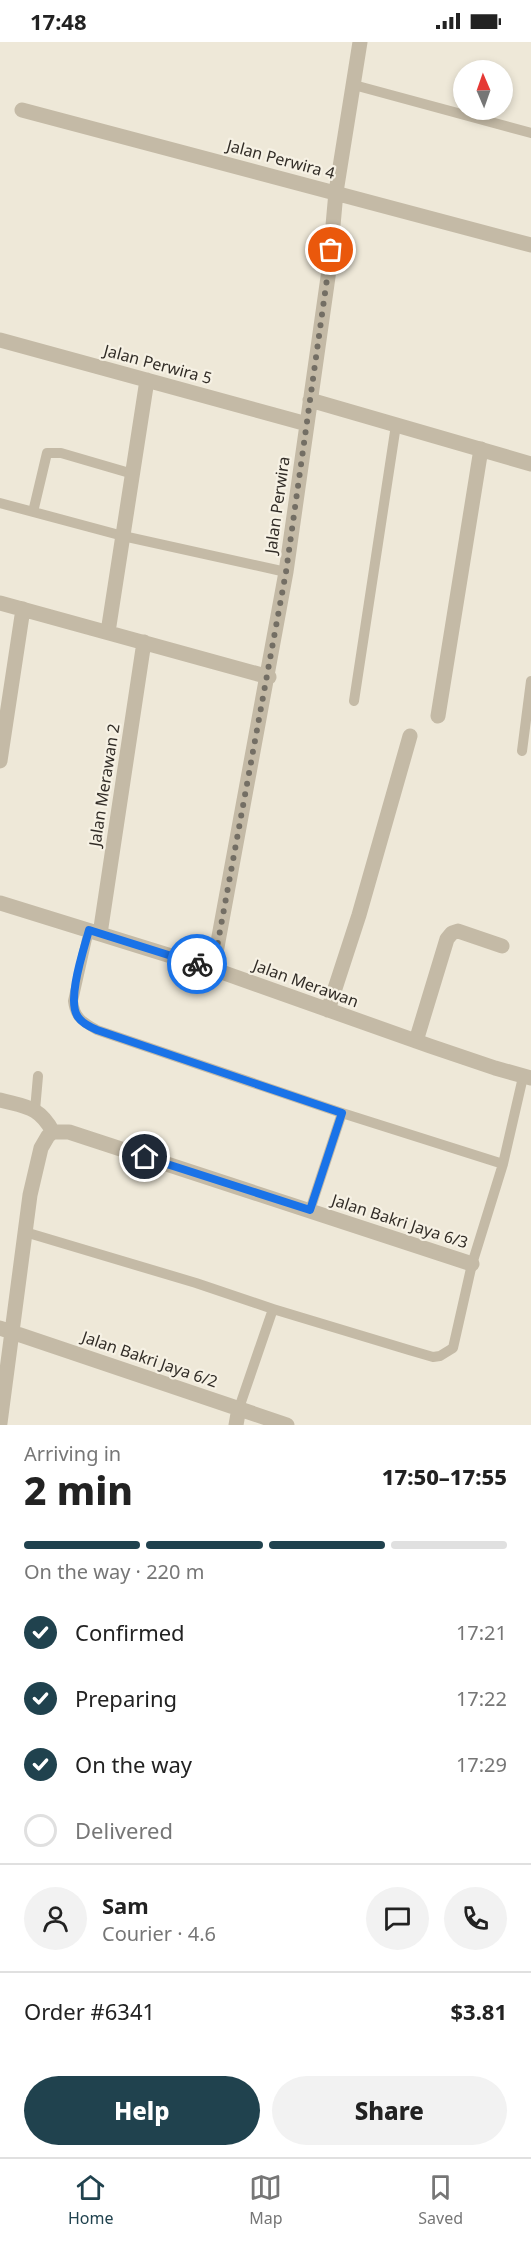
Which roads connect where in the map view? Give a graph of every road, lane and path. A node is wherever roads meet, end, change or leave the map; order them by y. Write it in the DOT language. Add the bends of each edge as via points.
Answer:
graph roads {
  1 [pos="360,42"];
  2 [pos="354,85"];
  3 [pos="22,110"];
  4 [pos="531,133"];
  5 [pos="336,192"];
  6 [pos="531,245"];
  7 [pos="0,340"];
  8 [pos="147,380"];
  9 [pos="310,400"];
  10 [pos="307,423"];
  11 [pos="396,425"];
  12 [pos="482,450"];
  13 [pos="531,464"];
  14 [pos="133,474"];
  15 [pos="0,503"];
  16 [pos="33,512"];
  17 [pos="123,537"];
  18 [pos="286,572"];
  19 [pos="0,603"];
  20 [pos="23,609"];
  21 [pos="108,632"];
  22 [pos="144,642"];
  23 [pos="268,677"];
  24 [pos="531,681"];
  25 [pos="354,701"];
  26 [pos="438,716"];
  27 [pos="410,736"];
  28 [pos="522,751"];
  29 [pos="0,762"];
  30 [pos="0,903"];
  31 [pos="94,932"];
  32 [pos="502,946"];
  33 [pos="213,969"];
  34 [pos="328,1010"];
  35 [pos="416,1041"];
  36 [pos="38,1076"];
  37 [pos="527,1077"];
  38 [pos="0,1100"];
  39 [pos="35,1110"];
  40 [pos="342,1113"];
  41 [pos="53,1132"];
  42 [pos="503,1164"];
  43 [pos="310,1210"];
  44 [pos="26,1232"];
  45 [pos="471,1264"];
  46 [pos="273,1309"];
  47 [pos="7,1330"];
  48 [pos="239,1408"];
  49 [pos="0,1423"];
  50 [pos="236,1425"];
  51 [pos="287,1425"];
  1 -- 2 [label="street, Jalan Perwira"];
  2 -- 4 [label="lane"];
  2 -- 5 [label="street, Jalan Perwira"];
  3 -- 5 [label="street, Jalan Perwira 4"];
  5 -- 6 [label="street, Jalan Perwira 4"];
  5 -- 9 [label="street, Jalan Perwira"];
  7 -- 8 [label="street, Jalan Perwira 5"];
  8 -- 10 [label="street, Jalan Perwira 5"];
  8 -- 14 [label="street"];
  9 -- 10 [label="street, Jalan Perwira"];
  9 -- 11 [label="street"];
  10 -- 18 [label="street, Jalan Perwira"];
  11 -- 12 [label="street"];
  11 -- 25 [label="lane"];
  12 -- 13 [label="street"];
  12 -- 26 [label="street"];
  14 -- 16 [label="lane" via="61,453 47,453"];
  14 -- 17 [label="street"];
  15 -- 16 [label="lane"];
  16 -- 17 [label="lane"];
  17 -- 18 [label="lane"];
  17 -- 21 [label="street"];
  18 -- 23 [label="street, Jalan Perwira"];
  19 -- 20 [label="street"];
  20 -- 21 [label="street"];
  20 -- 29 [label="street"];
  21 -- 22 [label="street"];
  22 -- 23 [label="street"];
  22 -- 31 [label="street, Jalan Merawan 2"];
  23 -- 33 [label="street, Jalan Perwira"];
  24 -- 28 [label="lane"];
  27 -- 34 [label="street"];
  30 -- 31 [label="street, Jalan Merawan"];
  31 -- 33 [label="street, Jalan Merawan"];
  31 -- 40 [label="lane" via="74,1001 78,1019 97,1030"];
  32 -- 35 [label="street" via="452,933"];
  33 -- 34 [label="street, Jalan Merawan"];
  34 -- 35 [label="street, Jalan Merawan"];
  35 -- 37 [label="street, Jalan Merawan"];
  36 -- 39 [label="lane"];
  37 -- 42 [label="lane"];
  38 -- 39 [label="street"];
  39 -- 41 [label="street" via="46,1117"];
  40 -- 42 [label="lane"];
  40 -- 43 [label="lane"];
  41 -- 43 [label="street, Jalan Bakri Jaya 6/3" via="69,1132"];
  41 -- 44 [label="street" via="37,1159"];
  42 -- 45 [label="lane"];
  43 -- 45 [label="street, Jalan Bakri Jaya 6/3"];
  44 -- 46 [label="lane"];
  44 -- 47 [label="street"];
  45 -- 46 [label="lane" via="453,1348 440,1356"];
  46 -- 48 [label="lane"];
  47 -- 48 [label="street, Jalan Bakri Jaya 6/2"];
  47 -- 49 [label="street"];
  48 -- 50 [label="street"];
  48 -- 51 [label="street, Jalan Bakri Jaya 6/2"];
}
